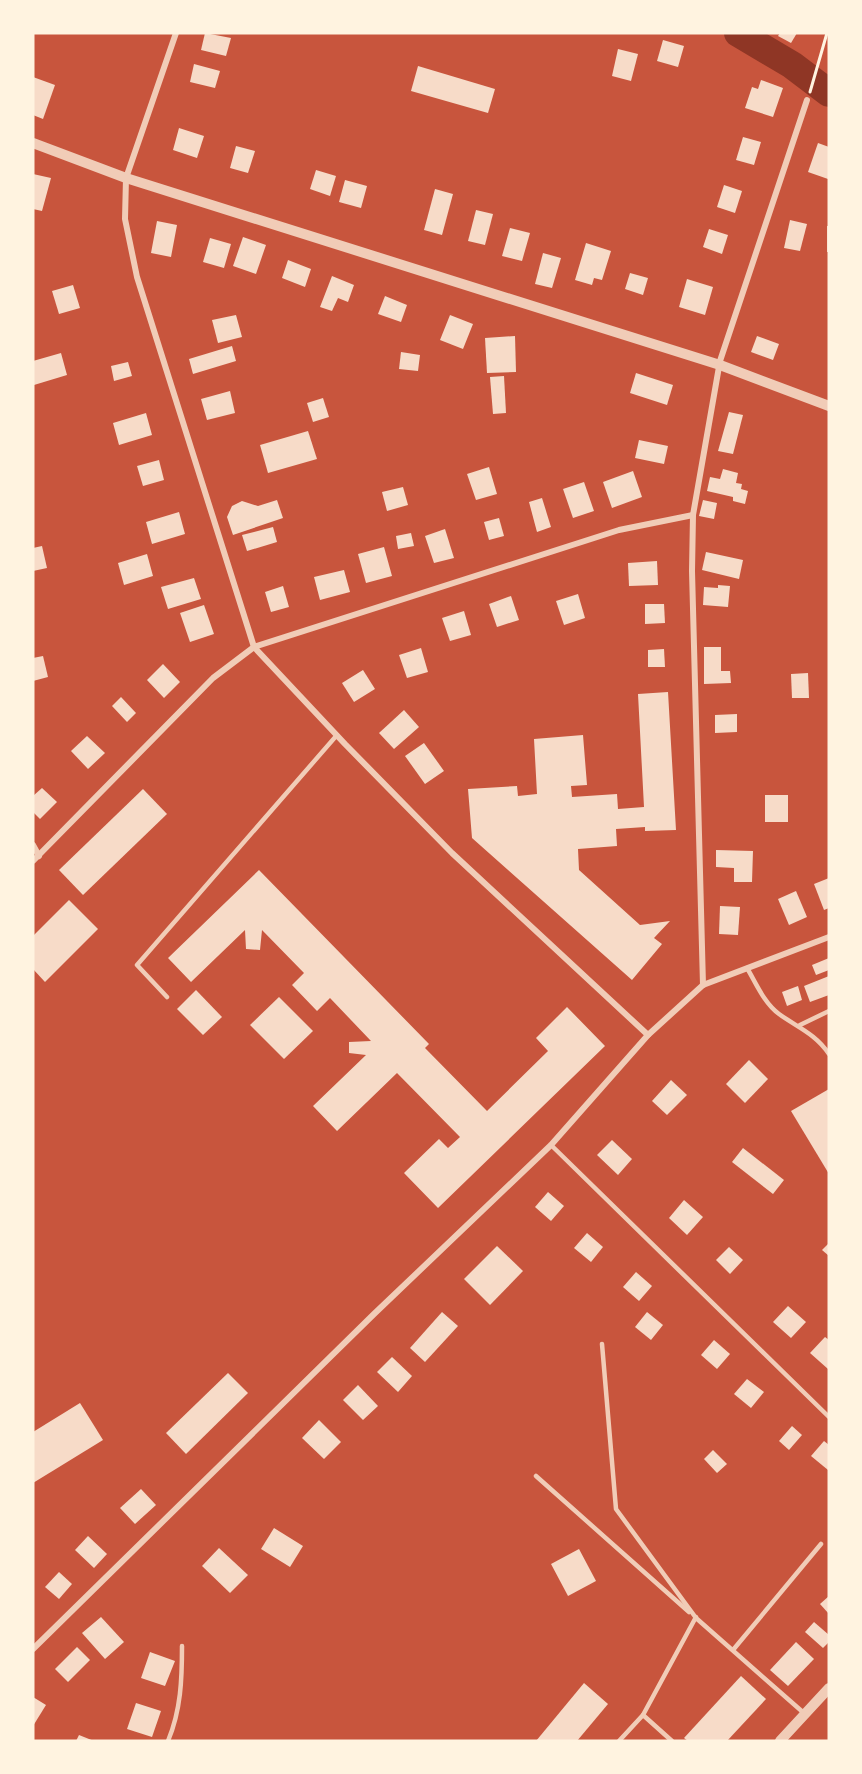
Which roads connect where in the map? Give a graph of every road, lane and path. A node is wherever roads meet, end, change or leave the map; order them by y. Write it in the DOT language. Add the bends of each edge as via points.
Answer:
graph roads {
  1 [pos="176,33"];
  2 [pos="827,33"];
  3 [pos="807,100"];
  4 [pos="33,143"];
  5 [pos="126,178"];
  6 [pos="720,365"];
  7 [pos="829,406"];
  8 [pos="693,515"];
  9 [pos="255,647"];
  10 [pos="337,735"];
  11 [pos="33,845"];
  12 [pos="36,858"];
  13 [pos="829,937"];
  14 [pos="747,968"];
  15 [pos="703,985"];
  16 [pos="167,997"];
  17 [pos="829,1011"];
  18 [pos="800,1025"];
  19 [pos="648,1035"];
  20 [pos="829,1054"];
  21 [pos="551,1145"];
  22 [pos="602,1344"];
  23 [pos="829,1417"];
  24 [pos="536,1476"];
  25 [pos="821,1544"];
  26 [pos="696,1618"];
  27 [pos="182,1646"];
  28 [pos="33,1649"];
  29 [pos="733,1650"];
  30 [pos="829,1688"];
  31 [pos="643,1714"];
  32 [pos="805,1714"];
  33 [pos="168,1741"];
  34 [pos="620,1741"];
  35 [pos="672,1741"];
  36 [pos="780,1741"];
  1 -- 5 [label="street"];
  2 -- 3 [label="path"];
  3 -- 6 [label="street"];
  4 -- 5 [label="street"];
  5 -- 6 [label="street"];
  5 -- 9 [label="street" via="125,219 137,277"];
  6 -- 7 [label="street"];
  6 -- 8 [label="street"];
  8 -- 9 [label="street" via="619,530"];
  8 -- 15 [label="street"];
  9 -- 10 [label="street"];
  9 -- 12 [label="street" via="213,678"];
  10 -- 16 [label="lane" via="137,965"];
  10 -- 19 [label="street" via="453,853"];
  11 -- 12 [label="street"];
  13 -- 14 [label="street"];
  14 -- 15 [label="street"];
  14 -- 18 [label="lane" via="766,1001"];
  15 -- 19 [label="street"];
  17 -- 18 [label="lane"];
  18 -- 20 [label="lane"];
  19 -- 21 [label="street"];
  21 -- 23 [label="lane"];
  21 -- 28 [label="street"];
  22 -- 26 [label="lane" via="616,1509"];
  24 -- 26 [label="lane"];
  25 -- 29 [label="lane"];
  26 -- 29 [label="lane"];
  26 -- 31 [label="lane"];
  27 -- 33 [label="lane" via="182,1685"];
  29 -- 32 [label="lane"];
  30 -- 32 [label="street"];
  31 -- 34 [label="lane"];
  31 -- 35 [label="lane"];
  32 -- 36 [label="street"];
}
